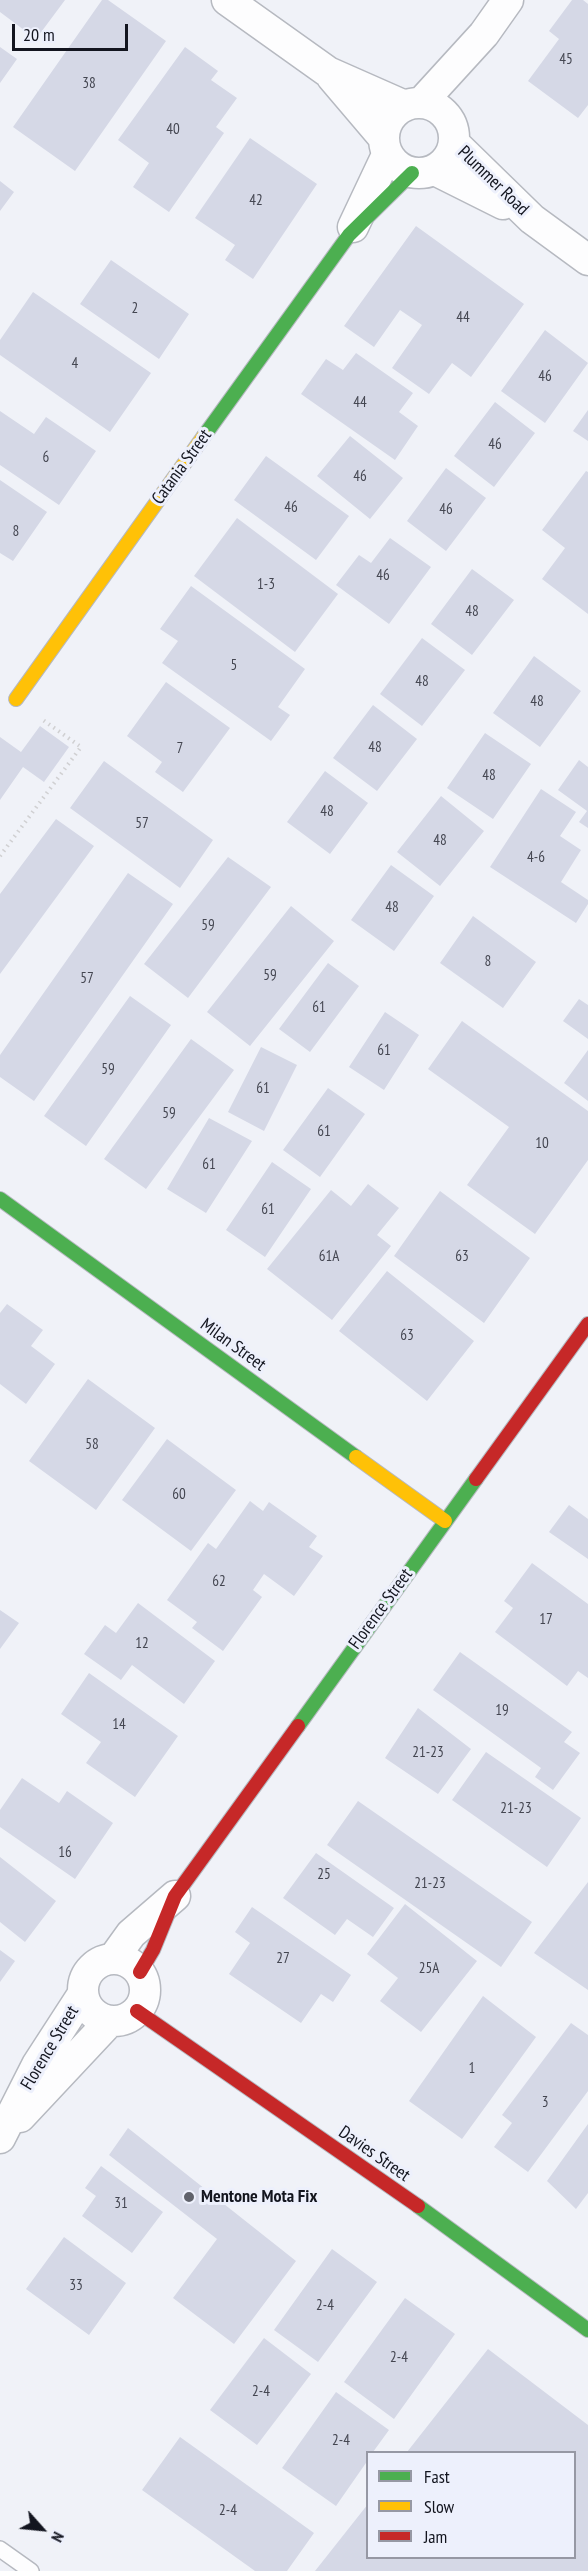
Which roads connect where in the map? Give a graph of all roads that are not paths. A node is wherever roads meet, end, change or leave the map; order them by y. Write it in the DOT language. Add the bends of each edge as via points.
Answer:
graph roads {
  1 [pos="227,0"];
  2 [pos="508,0"];
  3 [pos="484,34"];
  4 [pos="328,72"];
  5 [pos="413,104"];
  6 [pos="451,131"];
  7 [pos="385,146"];
  8 [pos="424,171"];
  9 [pos="532,219"];
  10 [pos="349,235"];
  11 [pos="588,260"];
  12 [pos="16,699"];
  13 [pos="0,1198"];
  14 [pos="588,1324"];
  15 [pos="445,1521"];
  16 [pos="175,1896"];
  17 [pos="113,1959"];
  18 [pos="140,1972"];
  19 [pos="83,1994"];
  20 [pos="123,2016"];
  21 [pos="1,2137"];
  22 [pos="588,2330"];
  23 [pos="0,2549"];
  24 [pos="31,2571"];
  1 -- 4 [label="street"];
  2 -- 3 [label="street"];
  3 -- 5 [label="street"];
  3 -- 6 [label="street"];
  4 -- 5 [label="street"];
  4 -- 7 [label="street"];
  5 -- 6 [label="street" via="432,105"];
  5 -- 7 [label="street" via="389,118"];
  6 -- 8 [label="street" via="444,163"];
  6 -- 9 [label="street, Plummer Road"];
  7 -- 8 [label="street" via="394,164"];
  7 -- 10 [label="street, Catania Street"];
  8 -- 9 [label="street, Plummer Road"];
  8 -- 10 [label="street, Catania Street"];
  9 -- 11 [label="street, Plummer Road"];
  10 -- 12 [label="street, Catania Street"];
  13 -- 15 [label="street, Milan Street"];
  14 -- 15 [label="street, Florence Street"];
  15 -- 16 [label="street, Florence Street"];
  16 -- 17 [label="street, Florence Street" via="131,1934"];
  16 -- 18 [label="street, Florence Street"];
  17 -- 18 [label="street" via="123,1960"];
  17 -- 19 [label="street" via="94,1966 83,1983"];
  18 -- 20 [label="street" via="143,2002"];
  19 -- 20 [label="street" via="92,2012"];
  19 -- 21 [label="street, Florence Street" via="37,2065"];
  20 -- 21 [label="street, Florence Street"];
  20 -- 22 [label="street, Davies Street" via="438,2220"];
  23 -- 24 [label="lane"];
}
